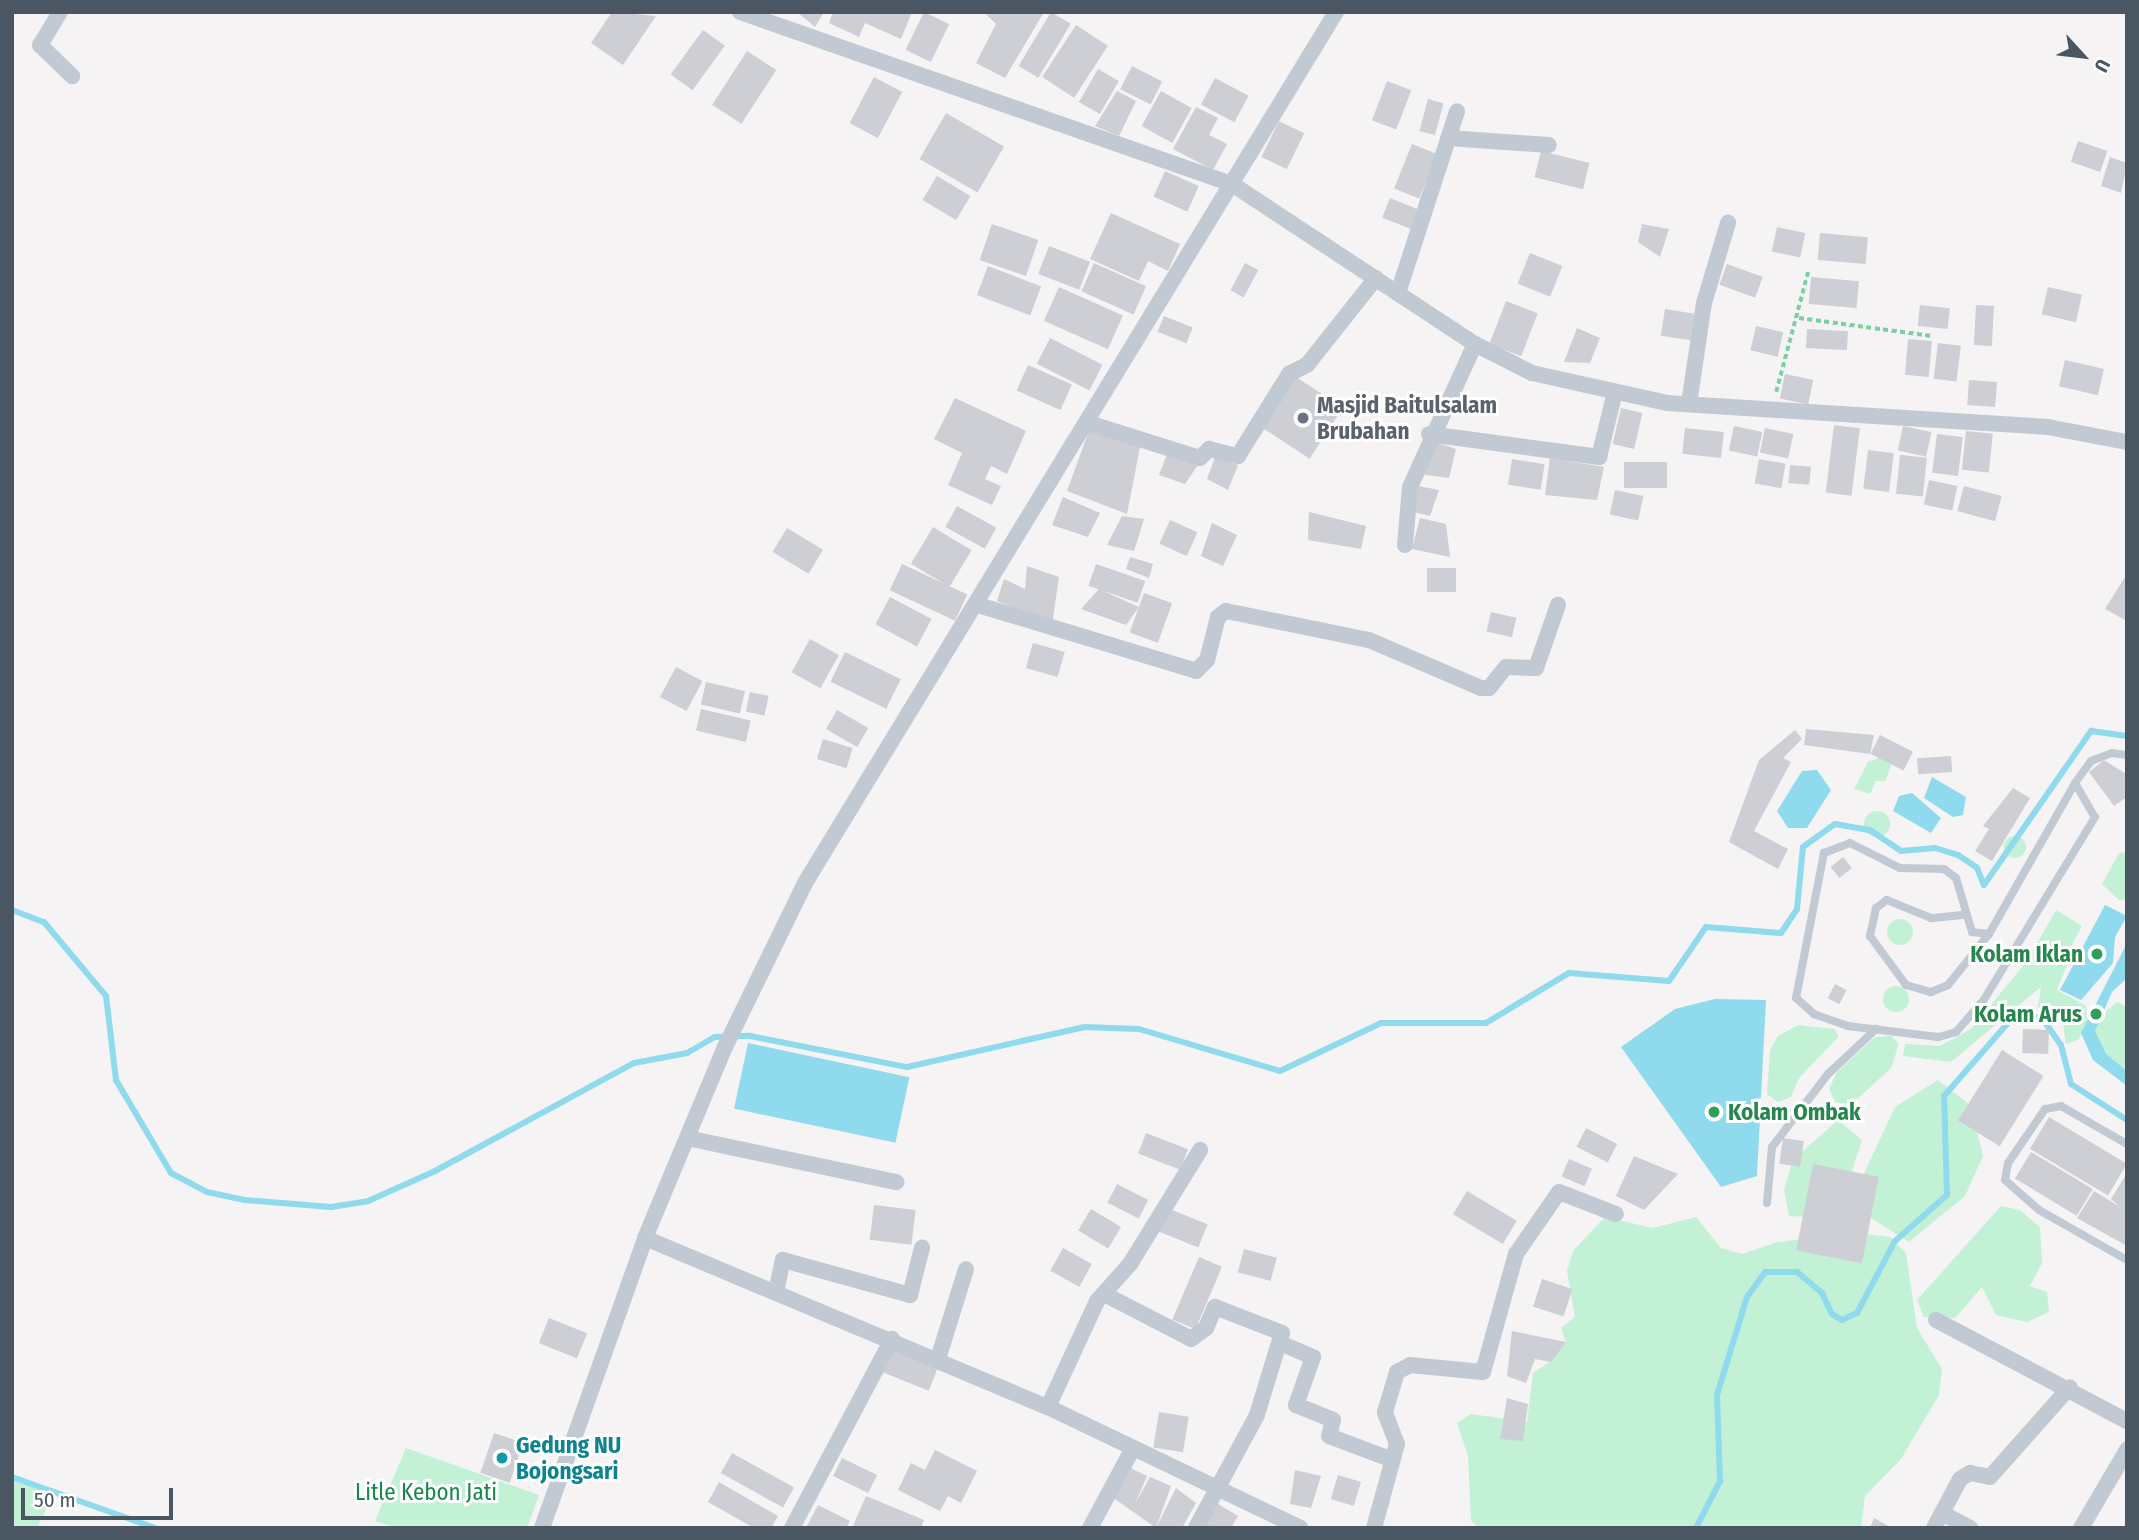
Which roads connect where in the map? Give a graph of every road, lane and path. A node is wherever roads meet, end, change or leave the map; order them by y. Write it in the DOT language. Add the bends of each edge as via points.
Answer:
graph roads {
  1 [pos="61,12"];
  2 [pos="740,12"];
  3 [pos="1336,12"];
  4 [pos="72,76"];
  5 [pos="1457,111"];
  6 [pos="1448,138"];
  7 [pos="1549,145"];
  8 [pos="1232,184"];
  9 [pos="1728,223"];
  10 [pos="1808,272"];
  11 [pos="1376,278"];
  12 [pos="1398,293"];
  13 [pos="1799,318"];
  14 [pos="1932,336"];
  15 [pos="1475,344"];
  16 [pos="1615,392"];
  17 [pos="1689,404"];
  18 [pos="1771,409"];
  19 [pos="1088,423"];
  20 [pos="1429,434"];
  21 [pos="2127,442"];
  22 [pos="1405,545"];
  23 [pos="1558,605"];
  24 [pos="978,606"];
  25 [pos="2127,755"];
  26 [pos="2075,783"];
  27 [pos="1962,915"];
  28 [pos="1989,934"];
  29 [pos="1876,1029"];
  30 [pos="687,1138"];
  31 [pos="2127,1144"];
  32 [pos="1200,1150"];
  33 [pos="896,1182"];
  34 [pos="1767,1203"];
  35 [pos="1616,1214"];
  36 [pos="645,1238"];
  37 [pos="922,1248"];
  38 [pos="2127,1260"];
  39 [pos="966,1269"];
  40 [pos="776,1292"];
  41 [pos="1104,1294"];
  42 [pos="1936,1320"];
  43 [pos="892,1339"];
  44 [pos="1280,1343"];
  45 [pos="938,1359"];
  46 [pos="2070,1387"];
  47 [pos="1048,1407"];
  48 [pos="2127,1421"];
  49 [pos="1133,1448"];
  50 [pos="2127,1450"];
  51 [pos="1392,1460"];
  52 [pos="1220,1489"];
  53 [pos="1938,1520"];
  54 [pos="542,1528"];
  55 [pos="792,1528"];
  56 [pos="1090,1528"];
  57 [pos="1196,1528"];
  58 [pos="1300,1528"];
  59 [pos="1374,1528"];
  60 [pos="1970,1528"];
  61 [pos="2081,1528"];
  1 -- 4 [label="street" via="40,45"];
  2 -- 8 [label="street"];
  3 -- 8 [label="street"];
  5 -- 6 [label="street"];
  6 -- 7 [label="street"];
  6 -- 12 [label="street"];
  8 -- 11 [label="street"];
  8 -- 19 [label="street"];
  9 -- 17 [label="street" via="1704,303"];
  10 -- 13 [label="path"];
  11 -- 12 [label="street"];
  11 -- 19 [label="street" via="1307,365 1289,373 1238,456 1209,449 1200,458"];
  12 -- 15 [label="street"];
  13 -- 14 [label="path"];
  13 -- 18 [label="path"];
  15 -- 16 [label="street" via="1532,373"];
  15 -- 20 [label="street"];
  16 -- 17 [label="street"];
  16 -- 20 [label="street" via="1599,457"];
  17 -- 18 [label="street"];
  18 -- 21 [label="street" via="2048,427"];
  19 -- 24 [label="street"];
  20 -- 22 [label="street" via="1405,503"];
  23 -- 24 [label="street" via="1536,668 1506,667 1489,688 1369,640 1226,611 1218,617 1207,660 1196,671"];
  24 -- 30 [label="street" via="843,817 733,1030"];
  25 -- 26 [label="lane" via="2112,753 2091,761"];
  26 -- 28 [label="lane"];
  26 -- 29 [label="lane" via="2095,817 1970,1017 1956,1032 1938,1037"];
  27 -- 28 [label="lane" via="1972,932"];
  27 -- 28 [label="lane" via="1931,918 1887,900 1876,908 1870,936 1906,985 1931,992 1948,985"];
  27 -- 29 [label="lane" via="1956,878 1944,869 1900,868 1850,843 1824,853 1796,998 1814,1014"];
  29 -- 34 [label="lane" via="1828,1074 1772,1147"];
  30 -- 33 [label="street"];
  30 -- 36 [label="street"];
  31 -- 38 [label="lane" via="2061,1106 2045,1108 2008,1163 2005,1180 2039,1210"];
  32 -- 41 [label="street"];
  35 -- 51 [label="street" via="1568,1192 1552,1197 1516,1254 1483,1372 1410,1365 1397,1372 1385,1412 1397,1444"];
  36 -- 40 [label="street"];
  36 -- 54 [label="street"];
  37 -- 40 [label="street" via="910,1295 790,1260 781,1264"];
  39 -- 45 [label="street"];
  40 -- 43 [label="street"];
  41 -- 44 [label="street" via="1191,1339 1206,1328 1215,1307 1279,1330"];
  41 -- 47 [label="street"];
  42 -- 46 [label="street"];
  43 -- 45 [label="street"];
  43 -- 55 [label="street"];
  44 -- 51 [label="street" via="1313,1357 1288,1402 1333,1420 1329,1436"];
  44 -- 52 [label="street" via="1257,1415"];
  45 -- 47 [label="street"];
  46 -- 48 [label="street"];
  46 -- 53 [label="street" via="1990,1477 1970,1473 1960,1479"];
  47 -- 49 [label="street"];
  49 -- 52 [label="street"];
  49 -- 56 [label="street"];
  50 -- 61 [label="street"];
  51 -- 59 [label="street"];
  52 -- 57 [label="street"];
  52 -- 58 [label="street"];
  53 -- 60 [label="street"];
}
